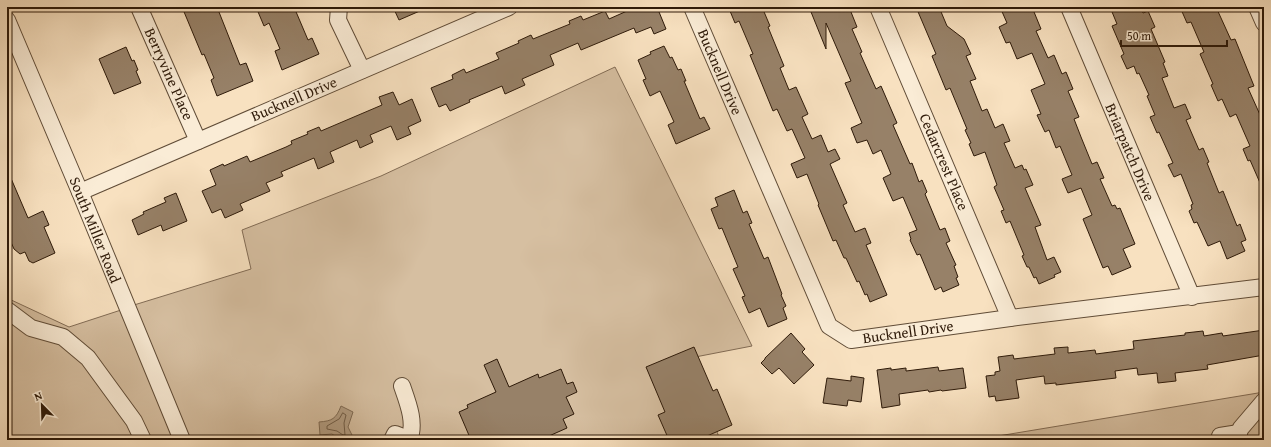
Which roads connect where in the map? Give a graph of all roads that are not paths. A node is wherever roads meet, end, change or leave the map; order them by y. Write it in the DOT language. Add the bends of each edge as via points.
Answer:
graph roads {
  1 [pos="139,7"];
  2 [pos="339,7"];
  3 [pos="509,7"];
  4 [pos="692,7"];
  5 [pos="878,7"];
  6 [pos="1069,7"];
  7 [pos="1257,7"];
  8 [pos="7,20"];
  9 [pos="1264,23"];
  10 [pos="362,70"];
  11 [pos="198,140"];
  12 [pos="80,192"];
  13 [pos="1264,287"];
  14 [pos="1192,296"];
  15 [pos="7,310"];
  16 [pos="1010,318"];
  17 [pos="402,386"];
  18 [pos="1264,401"];
  19 [pos="1220,436"];
  20 [pos="1237,436"];
  21 [pos="143,440"];
  22 [pos="182,440"];
  23 [pos="392,440"];
  24 [pos="410,440"];
  1 -- 11 [label="street, Berryvine Place"];
  2 -- 10 [label="street" via="338,20"];
  3 -- 10 [label="street, Bucknell Drive"];
  4 -- 16 [label="street, Bucknell Drive" via="829,326 851,340"];
  5 -- 16 [label="street, Cedarcrest Place"];
  6 -- 14 [label="street, Briarpatch Drive"];
  7 -- 9 [label="street"];
  8 -- 12 [label="street, South Miller Road"];
  10 -- 11 [label="street, Bucknell Drive"];
  11 -- 12 [label="street, Bucknell Drive"];
  12 -- 22 [label="street, South Miller Road"];
  13 -- 14 [label="street, Bucknell Drive"];
  14 -- 16 [label="street, Bucknell Drive"];
  15 -- 21 [label="street" via="31,328 63,337 88,358 134,421"];
  17 -- 24 [label="street" via="410,406"];
  18 -- 20 [label="street"];
  19 -- 20 [label="street"];
  23 -- 24 [label="street" via="395,434"];
}
